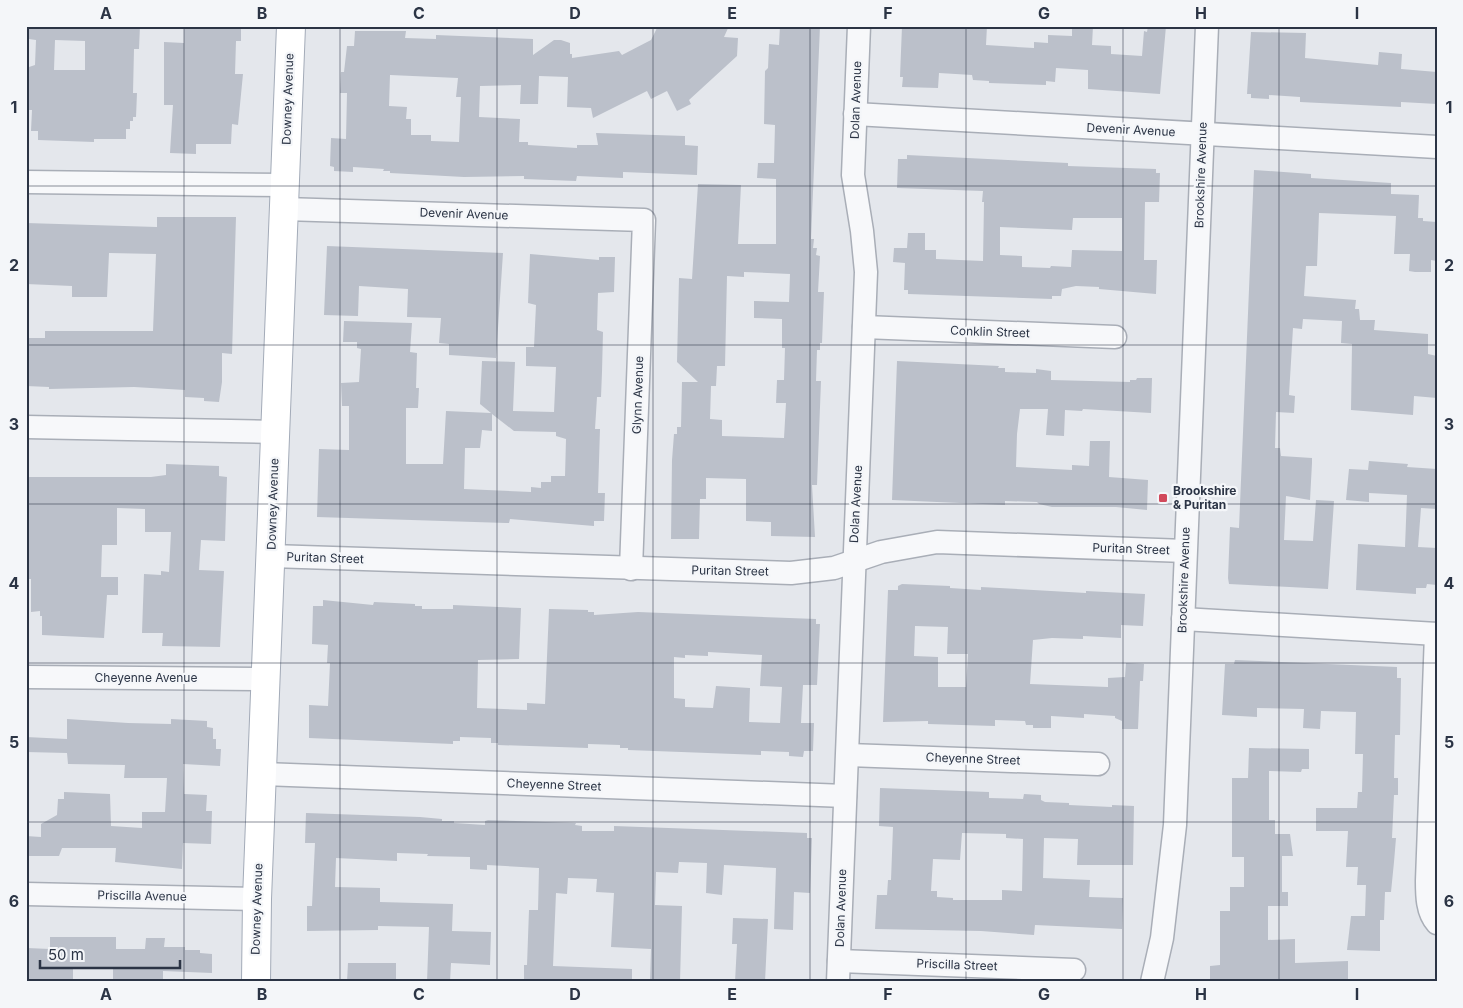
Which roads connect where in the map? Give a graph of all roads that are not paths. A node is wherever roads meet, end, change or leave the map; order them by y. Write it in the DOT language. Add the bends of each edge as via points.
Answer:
graph roads {
  1 [pos="291,26"];
  2 [pos="858,26"];
  3 [pos="1207,26"];
  4 [pos="855,114"];
  5 [pos="1203,134"];
  6 [pos="1437,147"];
  7 [pos="26,182"];
  8 [pos="284,197"];
  9 [pos="644,220"];
  10 [pos="864,327"];
  11 [pos="1115,337"];
  12 [pos="26,427"];
  13 [pos="276,432"];
  14 [pos="1185,551"];
  15 [pos="271,556"];
  16 [pos="854,562"];
  17 [pos="631,569"];
  18 [pos="1183,619"];
  19 [pos="1436,634"];
  20 [pos="26,677"];
  21 [pos="266,679"];
  22 [pos="848,755"];
  23 [pos="1098,764"];
  24 [pos="263,774"];
  25 [pos="846,796"];
  26 [pos="26,894"];
  27 [pos="257,899"];
  28 [pos="1437,923"];
  29 [pos="1074,970"];
  30 [pos="838,971"];
  31 [pos="256,982"];
  32 [pos="1152,982"];
  1 -- 8 [label="main road, Downey Avenue"];
  2 -- 4 [label="street, Dolan Avenue"];
  3 -- 5 [label="street, Brookshire Avenue"];
  4 -- 5 [label="street, Devenir Avenue"];
  4 -- 10 [label="street, Dolan Avenue" via="853,175 865,256"];
  5 -- 6 [label="street, Devenir Avenue"];
  5 -- 14 [label="street, Brookshire Avenue"];
  7 -- 8 [label="street, Devenir Avenue"];
  8 -- 9 [label="street, Devenir Avenue"];
  8 -- 13 [label="main road, Downey Avenue"];
  9 -- 17 [label="street, Glynn Avenue"];
  10 -- 11 [label="street, Conklin Street"];
  10 -- 16 [label="street, Dolan Avenue"];
  12 -- 13 [label="street"];
  13 -- 15 [label="main road, Downey Avenue"];
  14 -- 16 [label="street, Puritan Street" via="937,542 880,552"];
  14 -- 18 [label="street, Brookshire Avenue"];
  15 -- 17 [label="street, Puritan Street"];
  15 -- 21 [label="main road, Downey Avenue"];
  16 -- 17 [label="street, Puritan Street" via="791,573"];
  16 -- 22 [label="street, Dolan Avenue"];
  18 -- 19 [label="street"];
  18 -- 32 [label="street, Brookshire Avenue" via="1175,825 1163,930"];
  19 -- 28 [label="street" via="1427,881 1431,914"];
  20 -- 21 [label="street, Cheyenne Avenue"];
  21 -- 24 [label="main road, Downey Avenue"];
  22 -- 23 [label="street, Cheyenne Street"];
  22 -- 25 [label="street, Dolan Avenue"];
  24 -- 25 [label="street, Cheyenne Street"];
  24 -- 27 [label="main road, Downey Avenue"];
  25 -- 30 [label="street, Dolan Avenue"];
  26 -- 27 [label="street, Priscilla Avenue"];
  27 -- 31 [label="main road, Downey Avenue"];
  29 -- 30 [label="street, Priscilla Street"];
}
